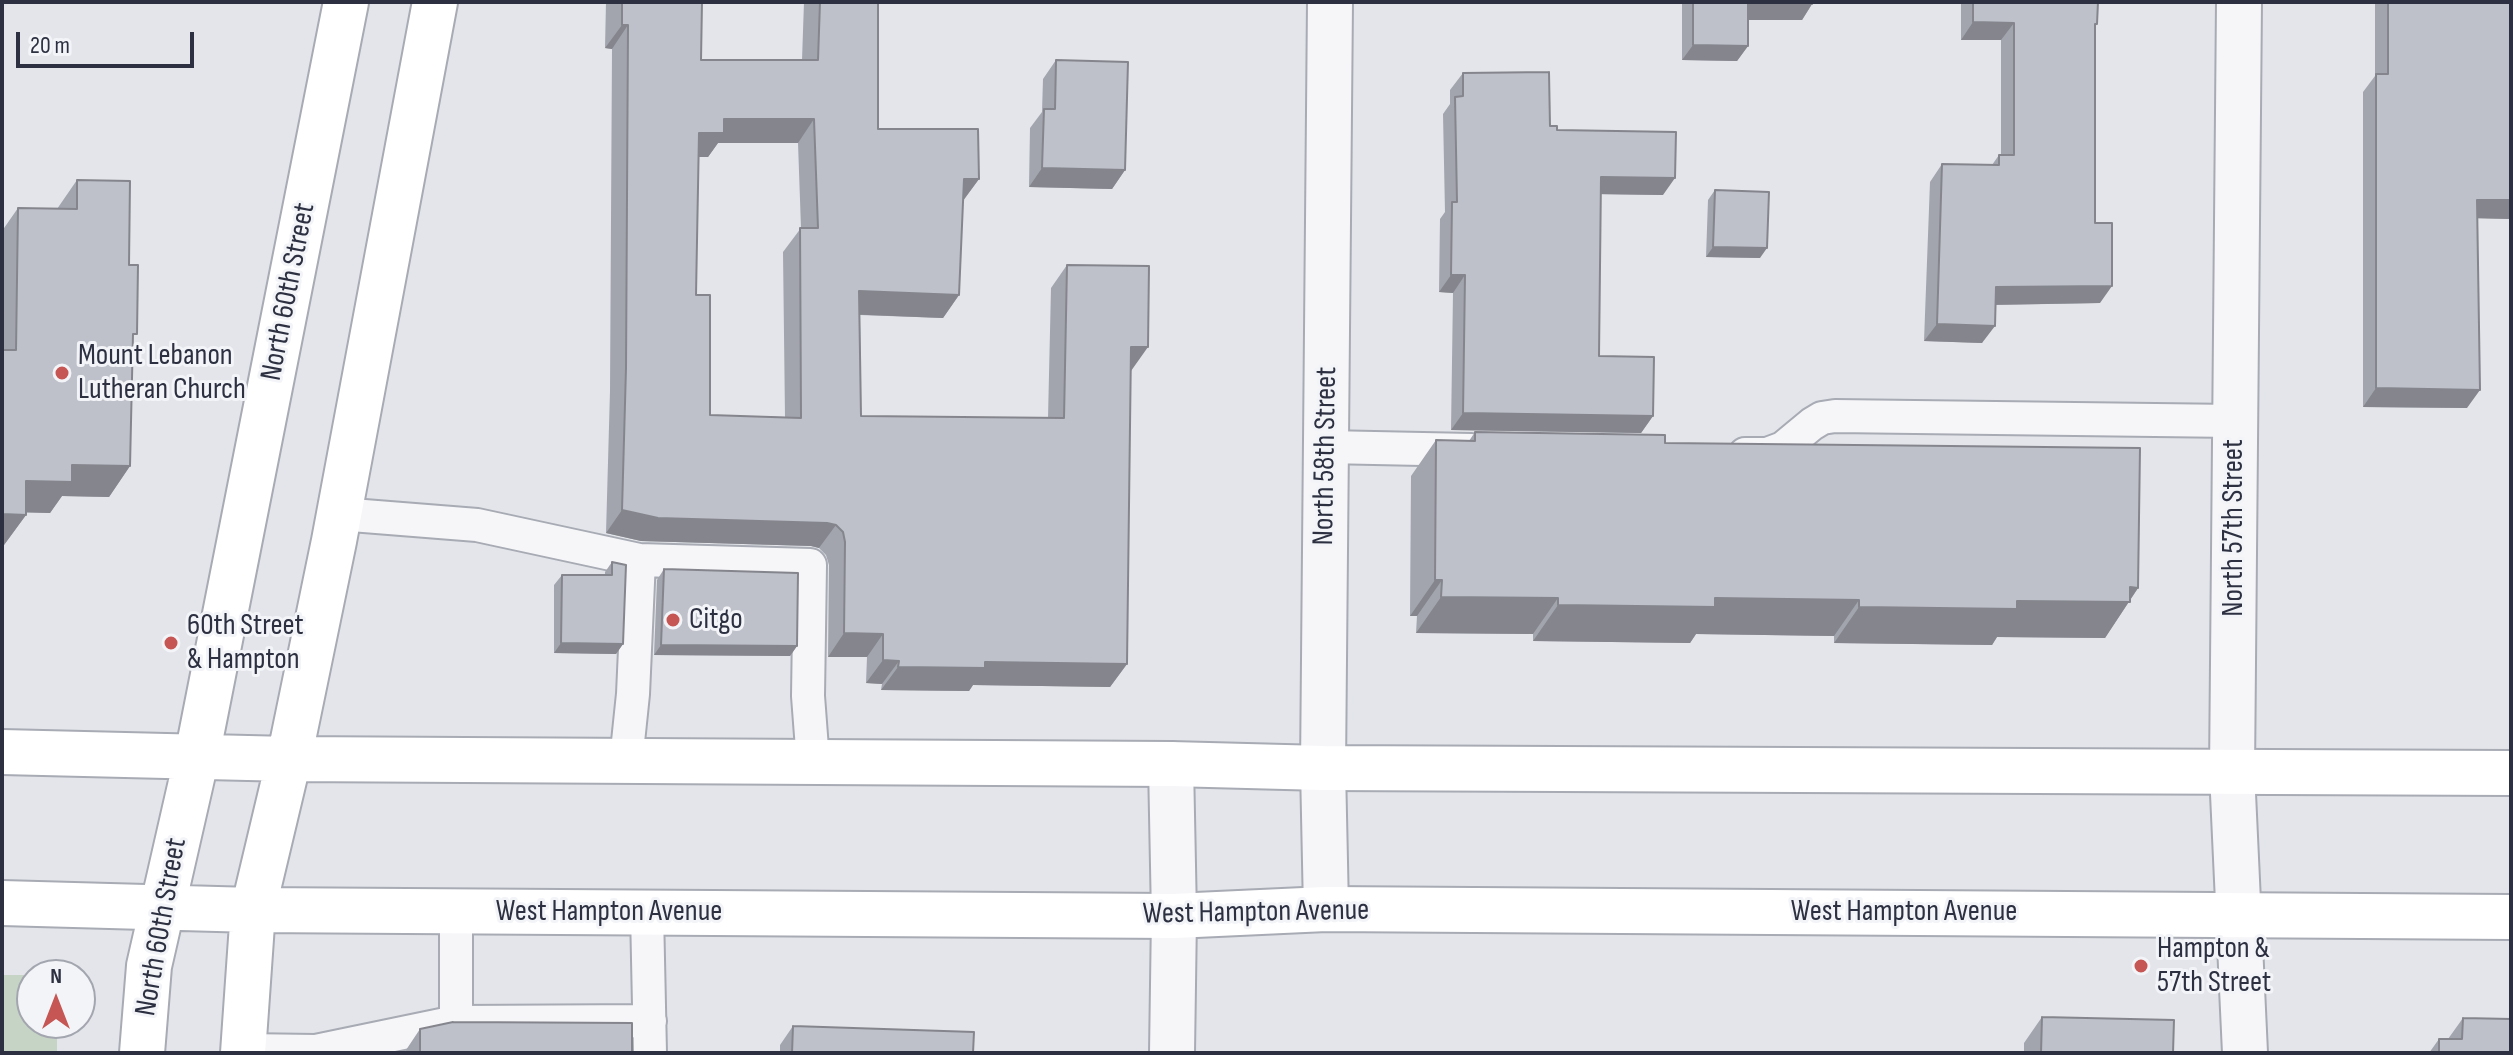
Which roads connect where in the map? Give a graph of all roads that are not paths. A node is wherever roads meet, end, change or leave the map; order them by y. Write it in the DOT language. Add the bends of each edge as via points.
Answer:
graph roads {
  1 [pos="346,2"];
  2 [pos="435,2"];
  3 [pos="1330,2"];
  4 [pos="2239,2"];
  5 [pos="2235,421"];
  6 [pos="1326,447"];
  7 [pos="1499,450"];
  8 [pos="1715,454"];
  9 [pos="339,514"];
  10 [pos="639,560"];
  11 [pos="2,752"];
  12 [pos="197,756"];
  13 [pos="289,759"];
  14 [pos="626,761"];
  15 [pos="813,762"];
  16 [pos="1171,764"];
  17 [pos="1323,768"];
  18 [pos="2232,772"];
  19 [pos="2511,773"];
  20 [pos="2,903"];
  21 [pos="161,907"];
  22 [pos="1326,909"];
  23 [pos="253,910"];
  24 [pos="456,911"];
  25 [pos="647,912"];
  26 [pos="2238,914"];
  27 [pos="1174,916"];
  28 [pos="2511,917"];
  29 [pos="456,1022"];
  30 [pos="650,1037"];
  31 [pos="376,1046"];
  32 [pos="243,1052"];
  33 [pos="142,1053"];
  34 [pos="1172,1053"];
  35 [pos="2245,1053"];
  1 -- 12 [label="main road, North 60th Street"];
  2 -- 9 [label="main road"];
  3 -- 6 [label="street, North 58th Street"];
  4 -- 5 [label="street, North 57th Street"];
  5 -- 8 [label="lane" via="1835,416 1822,418 1767,454"];
  5 -- 18 [label="street, North 57th Street"];
  6 -- 7 [label="lane"];
  6 -- 17 [label="street, North 58th Street"];
  9 -- 10 [label="lane" via="477,525"];
  9 -- 13 [label="main road"];
  10 -- 14 [label="lane"];
  10 -- 15 [label="lane" via="810,565"];
  11 -- 12 [label="main road"];
  12 -- 13 [label="main road"];
  12 -- 21 [label="main road, North 60th Street"];
  13 -- 14 [label="main road"];
  13 -- 23 [label="main road"];
  14 -- 15 [label="main road"];
  15 -- 16 [label="main road"];
  16 -- 17 [label="main road"];
  16 -- 27 [label="street"];
  17 -- 18 [label="main road"];
  17 -- 22 [label="street, North 58th Street"];
  18 -- 19 [label="main road"];
  18 -- 26 [label="street, North 57th Street"];
  20 -- 21 [label="main road, West Hampton Avenue"];
  21 -- 23 [label="main road, West Hampton Avenue"];
  21 -- 33 [label="main road, North 60th Street" via="149,966"];
  22 -- 26 [label="main road, West Hampton Avenue"];
  22 -- 27 [label="main road, West Hampton Avenue"];
  23 -- 24 [label="main road, West Hampton Avenue"];
  23 -- 32 [label="main road"];
  24 -- 25 [label="main road, West Hampton Avenue"];
  24 -- 29 [label="lane"];
  25 -- 27 [label="main road, West Hampton Avenue"];
  25 -- 30 [label="lane"];
  26 -- 28 [label="main road, West Hampton Avenue"];
  26 -- 35 [label="street, North 57th Street"];
  27 -- 34 [label="street"];
  29 -- 30 [label="lane"];
  29 -- 31 [label="lane"];
  31 -- 32 [label="lane"];
}
